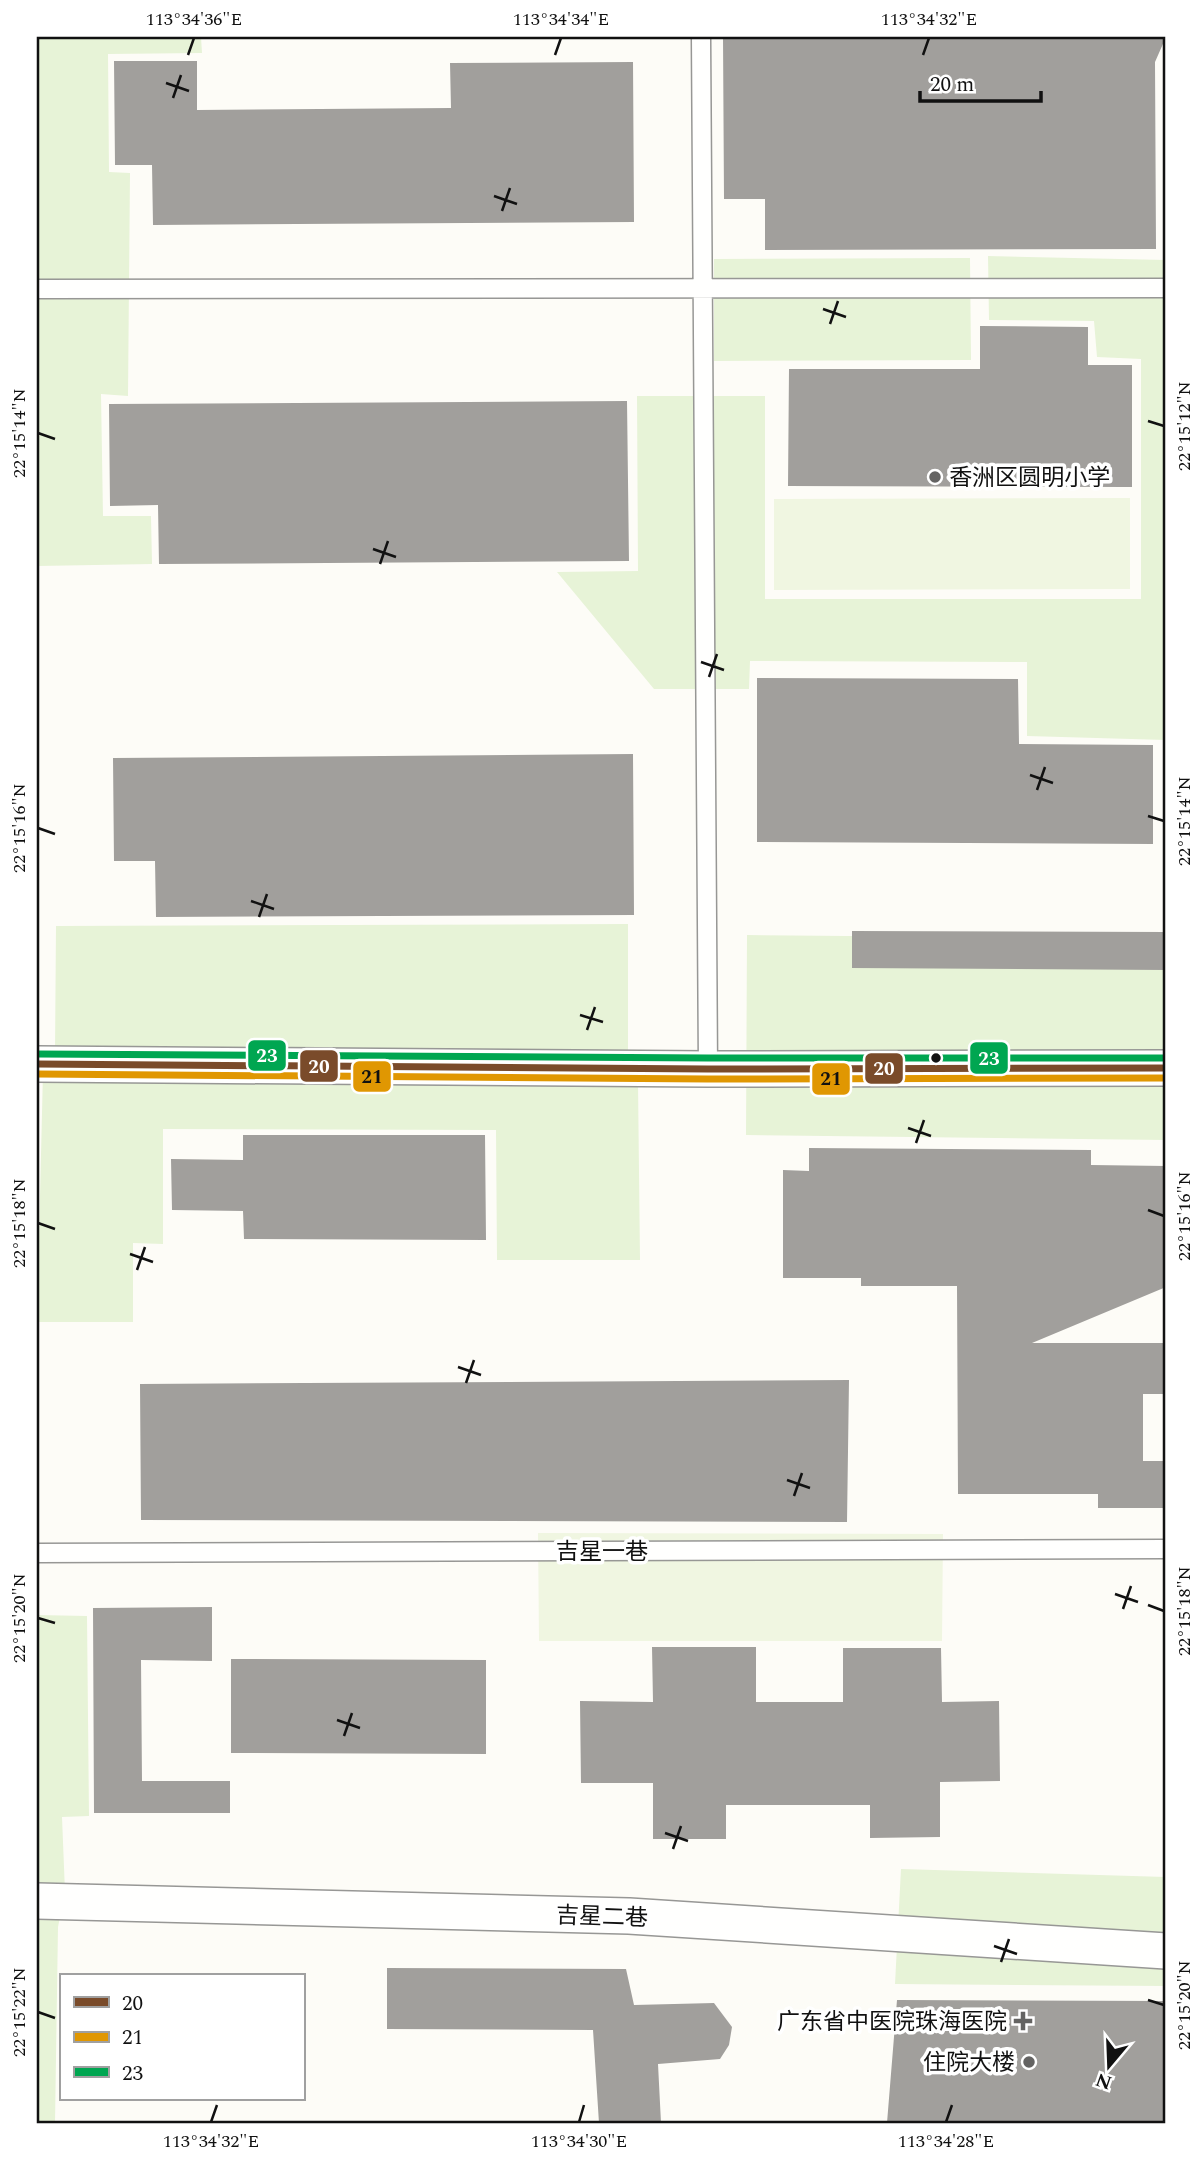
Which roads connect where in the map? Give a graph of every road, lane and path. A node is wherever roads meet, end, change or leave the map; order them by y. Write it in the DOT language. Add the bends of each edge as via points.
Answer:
graph roads {
  1 [pos="701,37"];
  2 [pos="702,286"];
  3 [pos="1166,288"];
  4 [pos="37,289"];
  5 [pos="37,1064"];
  6 [pos="1166,1068"];
  7 [pos="708,1069"];
  8 [pos="1166,1549"];
  9 [pos="37,1553"];
  10 [pos="37,1901"];
  11 [pos="1166,1951"];
  1 -- 2 [label="lane"];
  2 -- 3 [label="lane"];
  2 -- 4 [label="lane"];
  2 -- 7 [label="lane"];
  5 -- 7 [label="street"];
  6 -- 7 [label="street"];
  8 -- 9 [label="lane, 吉星一巷"];
  10 -- 11 [label="street, 吉星二巷" via="629,1916"];
}
